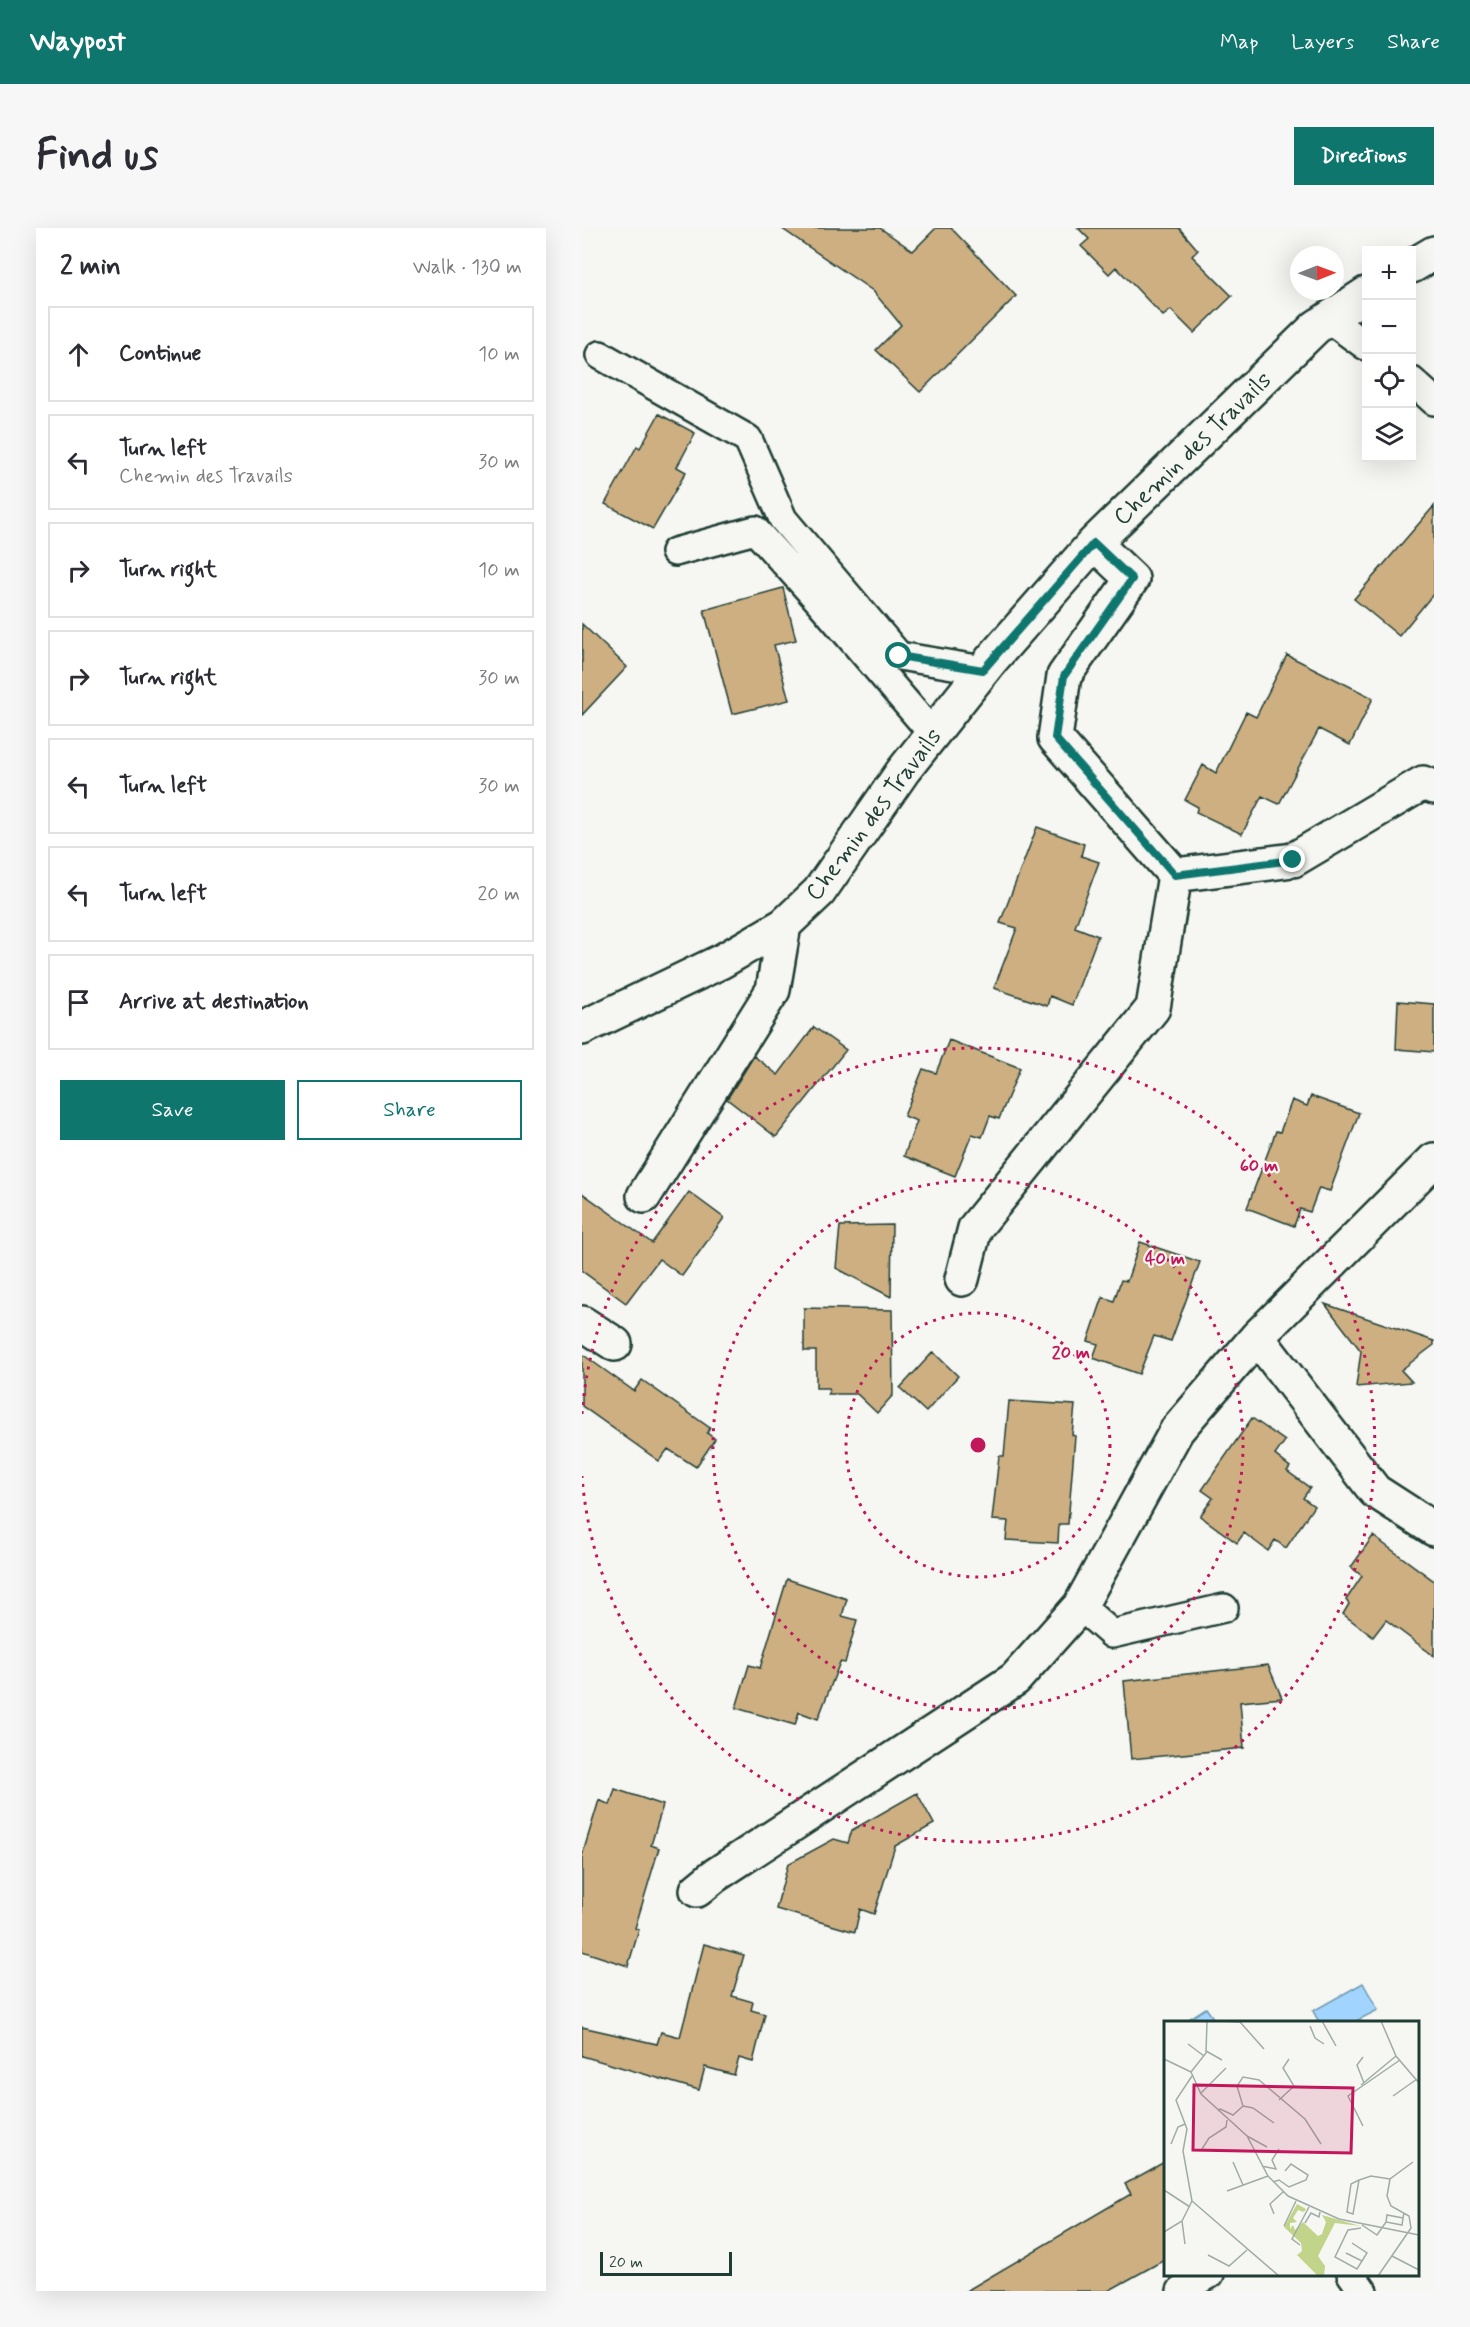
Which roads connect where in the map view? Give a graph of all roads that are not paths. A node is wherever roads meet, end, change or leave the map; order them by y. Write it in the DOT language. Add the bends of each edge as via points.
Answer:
graph roads {
  1 [pos="1434,253"];
  2 [pos="1416,264"];
  3 [pos="1362,297"];
  4 [pos="1329,319"];
  5 [pos="1362,343"];
  6 [pos="600,355"];
  7 [pos="1416,385"];
  8 [pos="1434,401"];
  9 [pos="1094,543"];
  10 [pos="675,552"];
  11 [pos="983,670"];
  12 [pos="933,734"];
  13 [pos="1434,787"];
  14 [pos="1175,875"];
  15 [pos="784,926"];
  16 [pos="582,1028"];
  17 [pos="1434,1160"];
  18 [pos="644,1196"];
  19 [pos="962,1279"];
  20 [pos="582,1323"];
  21 [pos="1257,1337"];
  22 [pos="615,1344"];
  23 [pos="1434,1529"];
  24 [pos="1080,1606"];
  25 [pos="1224,1608"];
  26 [pos="697,1890"];
  27 [pos="1207,2276"];
  28 [pos="1352,2276"];
  29 [pos="1181,2291"];
  30 [pos="1363,2291"];
  1 -- 2 [label="street"];
  3 -- 4 [label="street, Chemin des Travails"];
  4 -- 5 [label="lane"];
  4 -- 9 [label="street, Chemin des Travails" via="1316,327"];
  6 -- 11 [label="lane" via="748,439 783,519 899,656"];
  7 -- 8 [label="lane"];
  9 -- 11 [label="street, Chemin des Travails"];
  9 -- 14 [label="street" via="1132,579 1064,676 1055,738"];
  10 -- 12 [label="lane" via="755,530"];
  11 -- 12 [label="street, Chemin des Travails"];
  12 -- 15 [label="street, Chemin des Travails" via="819,892"];
  13 -- 14 [label="street" via="1423,783 1293,860"];
  14 -- 19 [label="street" via="1153,1008 975,1228"];
  15 -- 16 [label="street, Chemin des Travails" via="722,961"];
  15 -- 18 [label="street" via="773,990"];
  17 -- 21 [label="street"];
  20 -- 22 [label="street"];
  21 -- 23 [label="street" via="1374,1491"];
  21 -- 24 [label="street" via="1177,1430"];
  24 -- 25 [label="lane" via="1112,1635"];
  24 -- 26 [label="street" via="1015,1679"];
  27 -- 29 [label="lane"];
  28 -- 30 [label="lane"];
}
